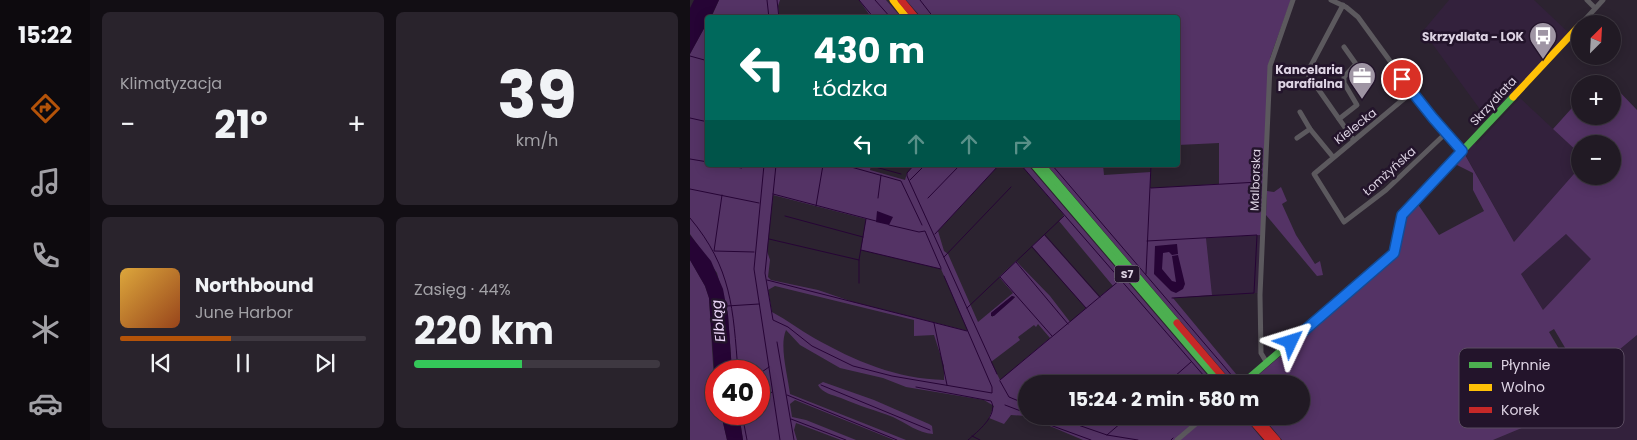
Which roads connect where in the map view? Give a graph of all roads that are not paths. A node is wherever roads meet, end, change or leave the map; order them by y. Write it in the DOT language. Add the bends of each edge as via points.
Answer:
graph roads {
  1 [pos="892,0"];
  2 [pos="901,0"];
  3 [pos="1293,0"];
  4 [pos="1330,0"];
  5 [pos="1587,0"];
  6 [pos="1603,0"];
  7 [pos="1343,6"];
  8 [pos="1596,8"];
  9 [pos="905,15"];
  10 [pos="914,15"];
  11 [pos="1589,15"];
  12 [pos="1571,34"];
  13 [pos="1344,47"];
  14 [pos="1412,92"];
  15 [pos="1300,112"];
  16 [pos="1339,119"];
  17 [pos="1310,129"];
  18 [pos="1446,133"];
  19 [pos="1297,138"];
  20 [pos="1353,139"];
  21 [pos="1462,151"];
  22 [pos="1333,157"];
  23 [pos="1036,167"];
  24 [pos="1044,167"];
  25 [pos="1314,174"];
  26 [pos="1267,363"];
  27 [pos="1212,375"];
  28 [pos="1221,375"];
  29 [pos="1252,375"];
  30 [pos="1195,425"];
  31 [pos="1256,425"];
  32 [pos="1264,425"];
  33 [pos="1177,440"];
  34 [pos="1269,440"];
  35 [pos="1277,440"];
  1 -- 9 [label="main road"];
  2 -- 10 [label="main road"];
  3 -- 26 [label="street, Malborska" via="1270,66 1260,295 1261,351"];
  4 -- 7 [label="street"];
  5 -- 8 [label="street"];
  6 -- 8 [label="street, Skrzydlata"];
  7 -- 14 [label="street" via="1354,13"];
  7 -- 16 [label="street" via="1307,73"];
  8 -- 11 [label="street, Skrzydlata"];
  12 -- 21 [label="main road, Skrzydlata"];
  13 -- 16 [label="street" via="1356,64 1344,78 1344,83 1357,105"];
  14 -- 18 [label="street"];
  14 -- 20 [label="street, Kielecka"];
  15 -- 17 [label="street, Kielecka"];
  16 -- 20 [label="street"];
  17 -- 19 [label="street"];
  17 -- 22 [label="street, Kielecka"];
  18 -- 21 [label="street"];
  18 -- 25 [label="street, Łomżyńska" via="1386,190 1344,222"];
  20 -- 22 [label="street, Kielecka"];
  21 -- 26 [label="main road, Skrzydlata" via="1402,215 1394,253"];
  22 -- 25 [label="street, Kielecka"];
  23 -- 27 [label="main road, S7"];
  24 -- 28 [label="main road, S7"];
  26 -- 29 [label="main road, Skrzydlata"];
  30 -- 33 [label="street"];
  31 -- 34 [label="main road"];
  32 -- 35 [label="main road"];
}
